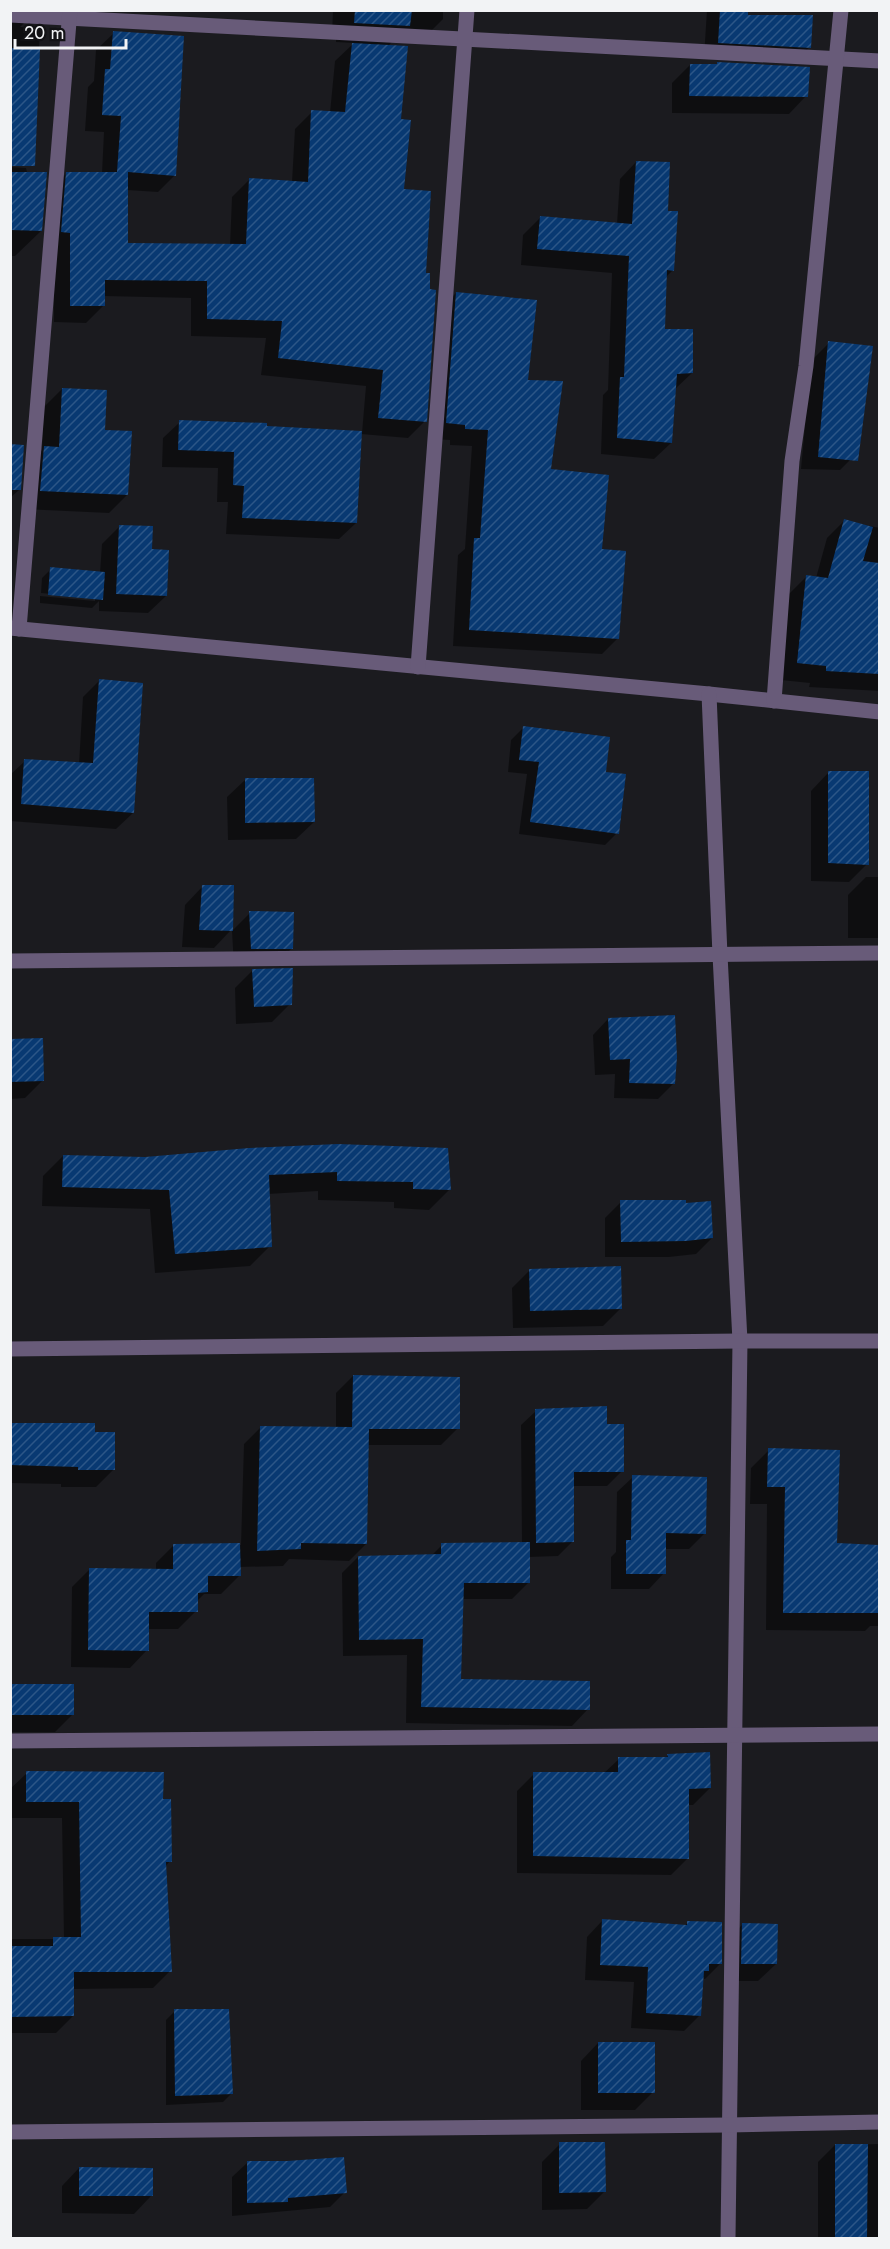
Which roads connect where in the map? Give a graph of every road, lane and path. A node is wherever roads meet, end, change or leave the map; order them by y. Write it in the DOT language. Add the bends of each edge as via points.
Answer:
graph roads {
  1 [pos="467,10"];
  2 [pos="842,10"];
  3 [pos="70,14"];
  4 [pos="10,15"];
  5 [pos="465,38"];
  6 [pos="837,58"];
  7 [pos="879,61"];
  8 [pos="15,629"];
  9 [pos="418,667"];
  10 [pos="709,694"];
  11 [pos="774,701"];
  12 [pos="879,712"];
  13 [pos="879,953"];
  14 [pos="720,955"];
  15 [pos="10,961"];
  16 [pos="740,1341"];
  17 [pos="879,1341"];
  18 [pos="10,1349"];
  19 [pos="879,1734"];
  20 [pos="735,1736"];
  21 [pos="10,1741"];
  22 [pos="879,2122"];
  23 [pos="729,2125"];
  24 [pos="10,2132"];
  25 [pos="728,2238"];
  1 -- 5 [label="street"];
  2 -- 6 [label="street"];
  3 -- 4 [label="street"];
  3 -- 5 [label="street"];
  3 -- 8 [label="street"];
  5 -- 6 [label="street"];
  5 -- 9 [label="street"];
  6 -- 7 [label="street"];
  6 -- 11 [label="street" via="806,366 792,461"];
  8 -- 9 [label="street"];
  9 -- 10 [label="street"];
  10 -- 11 [label="street"];
  10 -- 14 [label="street"];
  11 -- 12 [label="street"];
  13 -- 14 [label="street"];
  14 -- 15 [label="street"];
  14 -- 16 [label="street"];
  16 -- 17 [label="street"];
  16 -- 18 [label="street"];
  16 -- 20 [label="street"];
  19 -- 20 [label="street"];
  20 -- 21 [label="street"];
  20 -- 23 [label="street"];
  22 -- 23 [label="street"];
  23 -- 24 [label="street"];
  23 -- 25 [label="street"];
}
